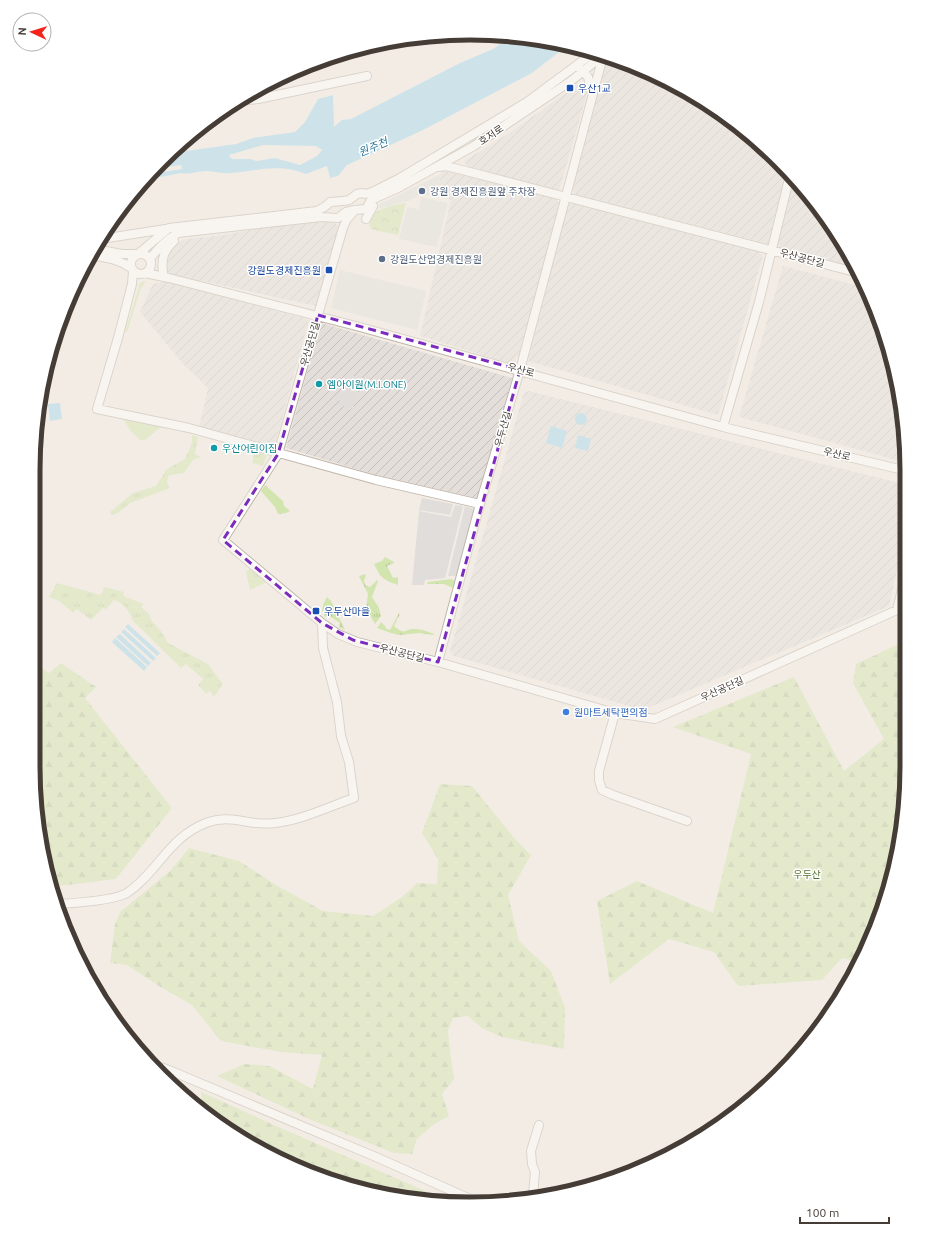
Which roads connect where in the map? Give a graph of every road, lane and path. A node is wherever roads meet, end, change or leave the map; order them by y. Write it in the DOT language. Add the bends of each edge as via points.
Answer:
graph roads {
  1 [pos="587,57"];
  2 [pos="598,60"];
  3 [pos="602,61"];
  4 [pos="576,65"];
  5 [pos="582,72"];
  6 [pos="367,76"];
  7 [pos="571,81"];
  8 [pos="592,97"];
  9 [pos="252,100"];
  10 [pos="447,151"];
  11 [pos="464,152"];
  12 [pos="451,160"];
  13 [pos="437,167"];
  14 [pos="466,171"];
  15 [pos="788,181"];
  16 [pos="381,195"];
  17 [pos="566,197"];
  18 [pos="368,201"];
  19 [pos="326,206"];
  20 [pos="355,210"];
  21 [pos="326,216"];
  22 [pos="338,218"];
  23 [pos="169,228"];
  24 [pos="343,228"];
  25 [pos="200,231"];
  26 [pos="108,238"];
  27 [pos="101,250"];
  28 [pos="772,250"];
  29 [pos="137,254"];
  30 [pos="97,256"];
  31 [pos="150,260"];
  32 [pos="851,271"];
  33 [pos="138,272"];
  34 [pos="166,275"];
  35 [pos="318,315"];
  36 [pos="520,370"];
  37 [pos="724,427"];
  38 [pos="278,454"];
  39 [pos="900,469"];
  40 [pos="480,504"];
  41 [pos="900,598"];
  42 [pos="322,623"];
  43 [pos="438,662"];
  44 [pos="615,713"];
  45 [pos="687,821"];
  46 [pos="63,904"];
  47 [pos="163,1068"];
  48 [pos="169,1070"];
  49 [pos="539,1125"];
  50 [pos="533,1192"];
  51 [pos="465,1197"];
  1 -- 4 [label="street, 호저로"];
  2 -- 5 [label="street, 호저로"];
  3 -- 8 [label="street, 우두산길"];
  4 -- 5 [label="street"];
  4 -- 10 [label="street, 호저로" via="527,102"];
  5 -- 7 [label="street, 호저로"];
  5 -- 8 [label="street" via="591,84"];
  6 -- 9 [label="street"];
  7 -- 8 [label="street" via="585,82"];
  7 -- 11 [label="street, 호저로"];
  8 -- 17 [label="street, 우두산길"];
  10 -- 12 [label="street"];
  10 -- 18 [label="street, 호저로" via="376,190"];
  11 -- 12 [label="street, 호저로"];
  11 -- 14 [label="street" via="460,162"];
  12 -- 13 [label="street, 호저로"];
  13 -- 14 [label="street" via="446,166"];
  13 -- 16 [label="street, 호저로"];
  14 -- 17 [label="street"];
  15 -- 28 [label="street"];
  16 -- 18 [label="street, 호저로"];
  16 -- 18 [label="street" via="366,219"];
  17 -- 28 [label="street"];
  17 -- 36 [label="street, 우두산길"];
  18 -- 19 [label="street, 호저로" via="362,193 349,200 332,202"];
  18 -- 20 [label="street, 호저로" via="364,210"];
  19 -- 21 [label="street"];
  19 -- 23 [label="street, 호저로" via="305,213"];
  20 -- 22 [label="street, 호저로" via="346,212"];
  20 -- 24 [label="street, 우산공단길"];
  21 -- 22 [label="street"];
  21 -- 25 [label="street"];
  22 -- 24 [label="street"];
  23 -- 26 [label="street, 호저로"];
  23 -- 29 [label="street"];
  24 -- 35 [label="street, 우산공단길"];
  25 -- 31 [label="street" via="178,233 161,246"];
  25 -- 34 [label="street" via="173,241 166,248 161,264"];
  27 -- 29 [label="street"];
  28 -- 32 [label="street, 우산공단길"];
  28 -- 37 [label="street"];
  29 -- 31 [label="street" via="145,254"];
  29 -- 33 [label="street" via="131,259"];
  30 -- 33 [label="street, 우산로" via="122,262"];
  31 -- 33 [label="street" via="150,268"];
  31 -- 34 [label="street"];
  33 -- 34 [label="street, 우산로"];
  33 -- 38 [label="street" via="132,284 97,409 189,428"];
  34 -- 35 [label="street, 우산로"];
  35 -- 36 [label="street, 우산로"];
  35 -- 38 [label="street, 우산공단길"];
  36 -- 37 [label="street, 우산로"];
  36 -- 40 [label="street, 우두산길"];
  37 -- 39 [label="street, 우산로"];
  38 -- 40 [label="street"];
  38 -- 42 [label="street, 우산공단길" via="223,540"];
  40 -- 43 [label="street, 우두산길"];
  41 -- 44 [label="street, 우산공단길" via="897,610 655,719"];
  42 -- 43 [label="street, 우산공단길" via="353,640"];
  42 -- 46 [label="street" via="323,648 337,702 354,798 275,823 219,818 205,823 190,830 175,843 144,879 126,893 113,898"];
  43 -- 44 [label="street, 우산공단길"];
  44 -- 45 [label="street" via="599,771 602,790"];
  47 -- 48 [label="street"];
  48 -- 51 [label="street"];
  49 -- 50 [label="street" via="531,1151"];
}
